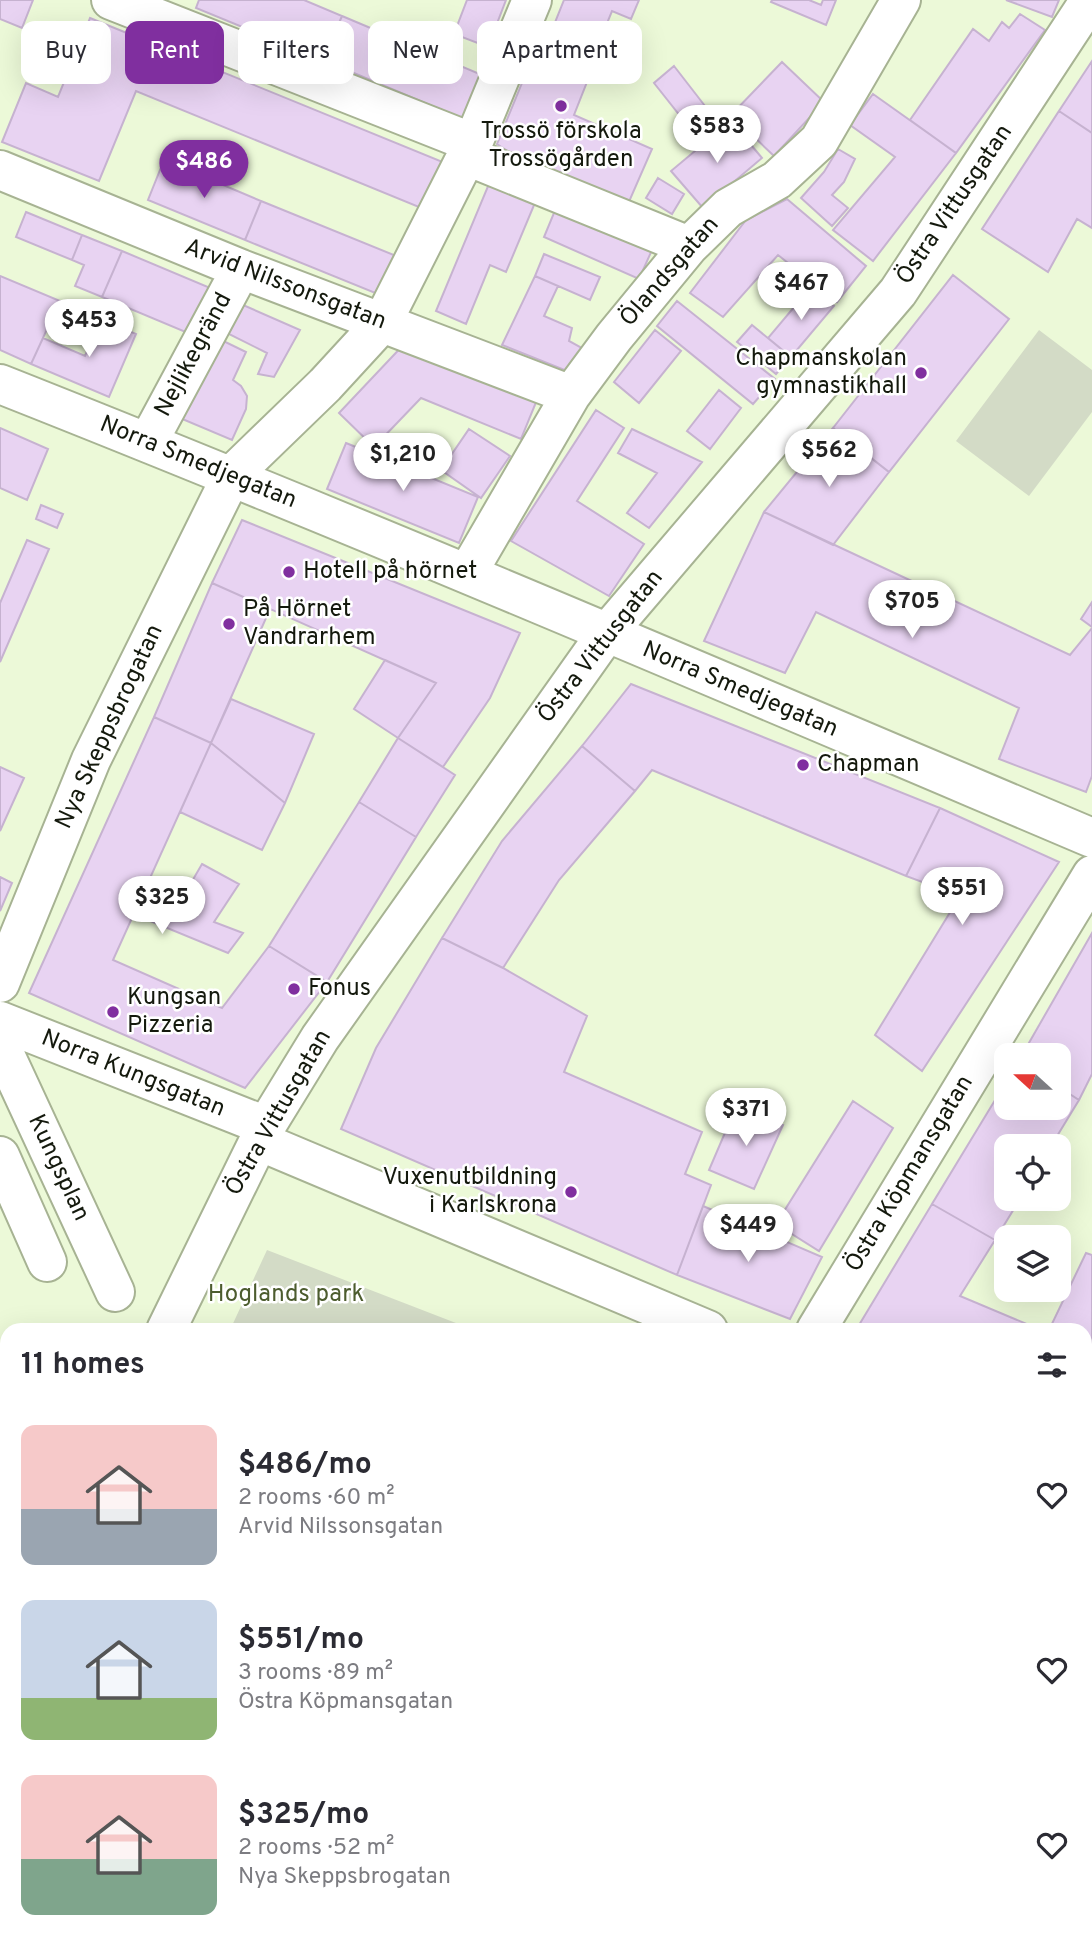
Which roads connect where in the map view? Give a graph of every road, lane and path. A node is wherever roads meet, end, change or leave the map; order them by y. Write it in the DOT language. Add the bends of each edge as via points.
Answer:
graph roads {
  1 [pos="111,0"];
  2 [pos="532,0"];
  3 [pos="901,0"];
  4 [pos="1090,0"];
  5 [pos="470,150"];
  6 [pos="0,170"];
  7 [pos="689,246"];
  8 [pos="242,269"];
  9 [pos="382,323"];
  10 [pos="0,384"];
  11 [pos="571,395"];
  12 [pos="148,442"];
  13 [pos="232,475"];
  14 [pos="468,572"];
  15 [pos="606,634"];
  16 [pos="1092,838"];
  17 [pos="1092,875"];
  18 [pos="0,983"];
  19 [pos="0,1021"];
  20 [pos="0,1044"];
  21 [pos="262,1133"];
  22 [pos="0,1156"];
  23 [pos="47,1262"];
  24 [pos="115,1292"];
  25 [pos="169,1323"];
  26 [pos="692,1323"];
  27 [pos="820,1323"];
  1 -- 5 [label="street"];
  2 -- 5 [label="street, Nya Skeppsbrogatan"];
  3 -- 7 [label="street, Ölandsgatan" via="819,141 777,180 728,208"];
  4 -- 15 [label="street, Östra Vittusgatan" via="898,292"];
  5 -- 7 [label="street"];
  5 -- 9 [label="street, Nya Skeppsbrogatan"];
  6 -- 8 [label="street, Arvid Nilssonsgatan"];
  7 -- 11 [label="street, Ölandsgatan"];
  8 -- 9 [label="street, Arvid Nilssonsgatan"];
  8 -- 12 [label="street, Nejlikegränd"];
  9 -- 11 [label="street, Arvid Nilssonsgatan"];
  9 -- 13 [label="street, Nya Skeppsbrogatan" via="326,385"];
  10 -- 12 [label="street, Norra Smedjegatan"];
  11 -- 14 [label="street, Ölandsgatan"];
  12 -- 13 [label="street, Norra Smedjegatan"];
  13 -- 14 [label="street, Norra Smedjegatan"];
  13 -- 18 [label="street, Nya Skeppsbrogatan" via="90,760"];
  14 -- 15 [label="street, Norra Smedjegatan"];
  15 -- 16 [label="street, Norra Smedjegatan"];
  15 -- 21 [label="street, Östra Vittusgatan" via="320,1038"];
  17 -- 27 [label="street, Östra Köpmansgatan"];
  19 -- 21 [label="street, Norra Kungsgatan"];
  20 -- 24 [label="street, Kungsplan"];
  21 -- 25 [label="street, Östra Vittusgatan"];
  21 -- 26 [label="street, Norra Kungsgatan"];
  22 -- 23 [label="street, Kungsplan"];
}
